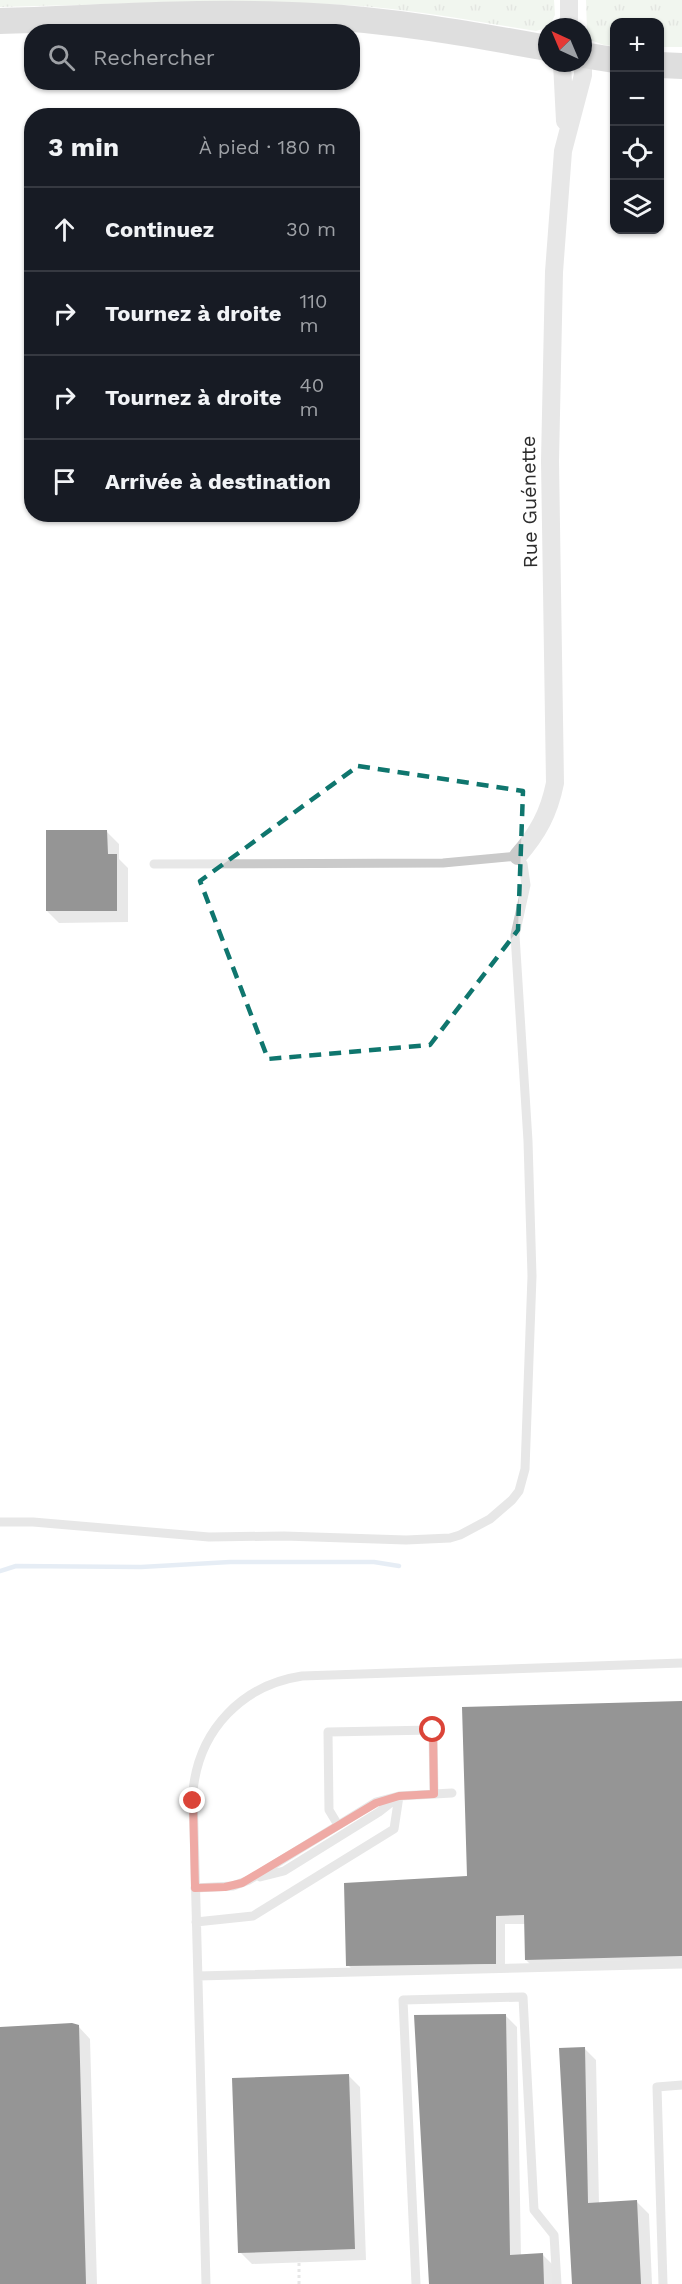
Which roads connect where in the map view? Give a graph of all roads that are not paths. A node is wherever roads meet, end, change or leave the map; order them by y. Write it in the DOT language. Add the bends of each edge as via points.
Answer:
graph roads {
  1 [pos="569,0"];
  2 [pos="569,18"];
  3 [pos="0,21"];
  4 [pos="538,47"];
  5 [pos="592,58"];
  6 [pos="610,60"];
  7 [pos="664,65"];
  8 [pos="682,66"];
  9 [pos="582,72"];
  10 [pos="518,856"];
  11 [pos="154,864"];
  12 [pos="0,1522"];
  13 [pos="682,1663"];
  14 [pos="452,1793"];
  15 [pos="434,1794"];
  16 [pos="399,1796"];
  17 [pos="338,1826"];
  18 [pos="249,1880"];
  19 [pos="195,1888"];
  20 [pos="196,1922"];
  21 [pos="682,1964"];
  22 [pos="198,1976"];
  23 [pos="682,2085"];
  24 [pos="206,2284"];
  25 [pos="416,2284"];
  26 [pos="556,2284"];
  27 [pos="663,2284"];
  1 -- 2 [label="street"];
  3 -- 4 [label="street" via="180,15 313,16 398,24"];
  5 -- 6 [label="street"];
  7 -- 8 [label="street"];
  9 -- 10 [label="street, Rue Guénette" via="565,138 555,251 550,449 555,783 544,821"];
  10 -- 11 [label="lane" via="443,863"];
  10 -- 12 [label="lane" via="526,885 515,935 528,1130 532,1276 525,1468 519,1491 512,1500 490,1519 450,1538 209,1537"];
  13 -- 19 [label="lane" via="314,1675 291,1677 261,1688 226,1713 207,1739 199,1759 193,1791"];
  14 -- 15 [label="lane"];
  15 -- 16 [label="lane"];
  15 -- 17 [label="lane" via="433,1730 328,1732 329,1810"];
  16 -- 17 [label="lane" via="376,1803"];
  16 -- 18 [label="lane" via="284,1871"];
  16 -- 20 [label="lane" via="394,1829 252,1916"];
  17 -- 18 [label="lane"];
  18 -- 19 [label="lane" via="233,1886"];
  19 -- 20 [label="lane"];
  20 -- 22 [label="lane"];
  21 -- 22 [label="lane"];
  22 -- 24 [label="lane"];
  23 -- 27 [label="lane" via="657,2087"];
  25 -- 26 [label="lane" via="403,2000 524,1997 534,2210 554,2235"];
}
